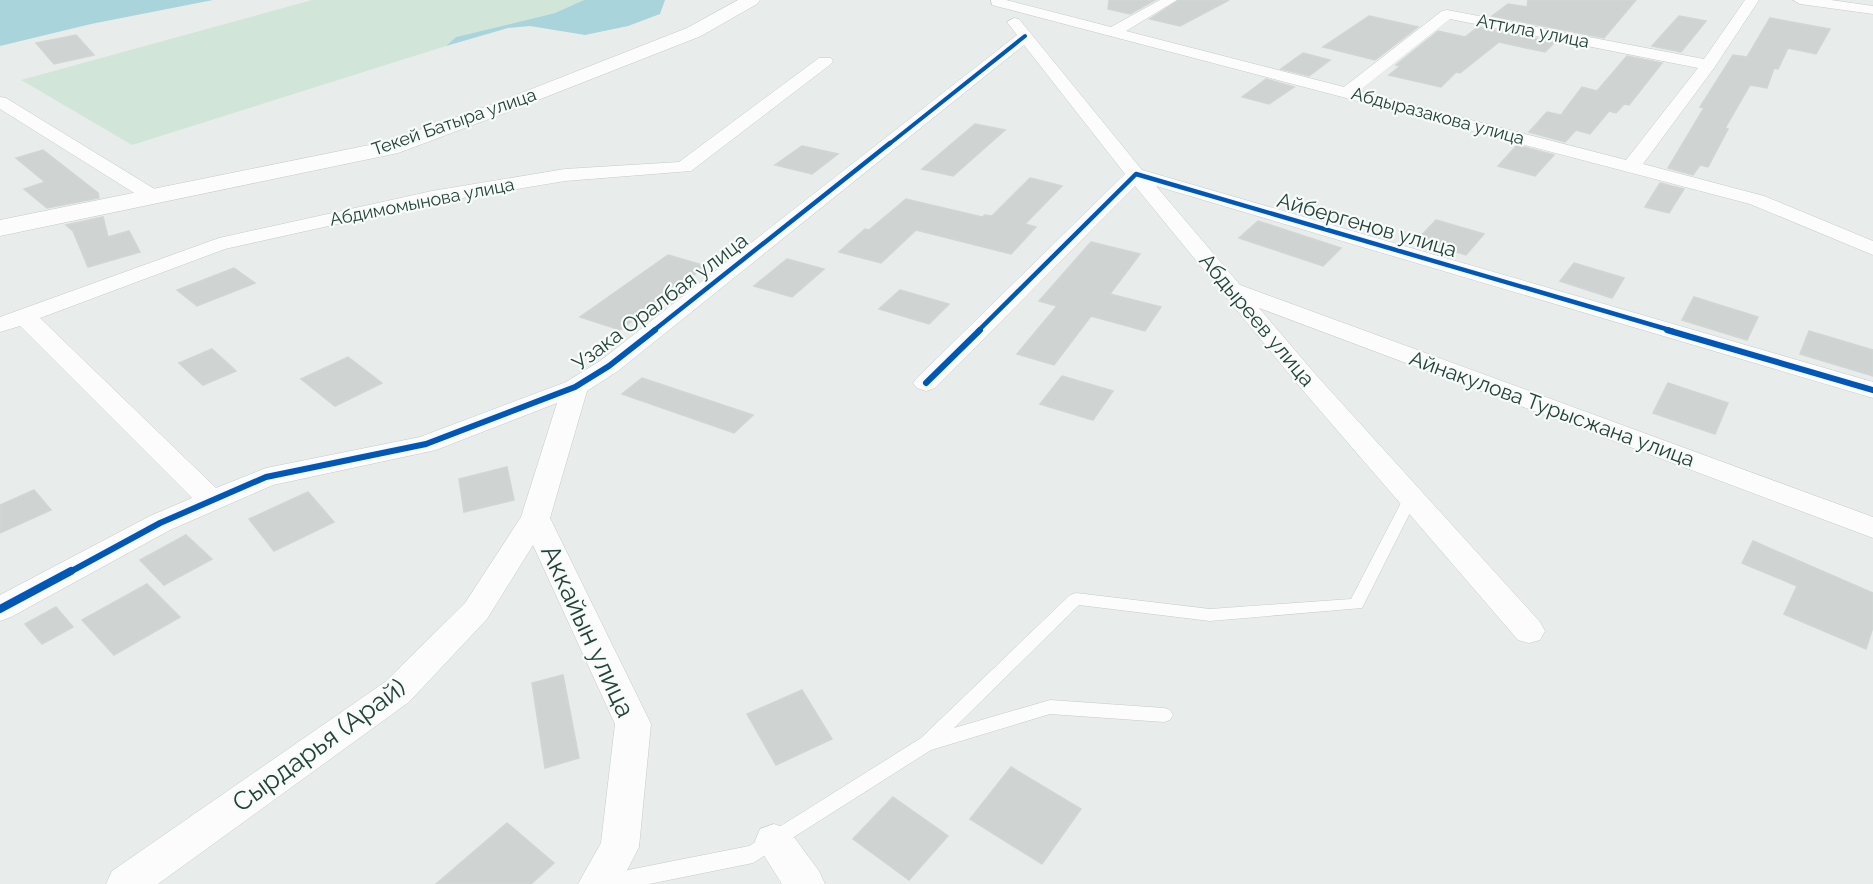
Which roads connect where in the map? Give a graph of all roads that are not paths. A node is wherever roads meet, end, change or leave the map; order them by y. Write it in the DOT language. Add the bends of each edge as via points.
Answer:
graph roads {
  1 [pos="752,0"];
  2 [pos="1170,0"];
  3 [pos="1752,0"];
  4 [pos="1800,0"];
  5 [pos="997,1"];
  6 [pos="1873,10"];
  7 [pos="1113,32"];
  8 [pos="1025,36"];
  9 [pos="825,61"];
  10 [pos="1708,65"];
  11 [pos="1348,93"];
  12 [pos="0,102"];
  13 [pos="1631,167"];
  14 [pos="1137,174"];
  15 [pos="154,197"];
  16 [pos="0,228"];
  17 [pos="1873,249"];
  18 [pos="1231,289"];
  19 [pos="24,316"];
  20 [pos="0,325"];
  21 [pos="926,383"];
  22 [pos="575,387"];
  23 [pos="1873,390"];
  24 [pos="1411,497"];
  25 [pos="212,501"];
  26 [pos="535,518"];
  27 [pos="1873,528"];
  28 [pos="0,609"];
  29 [pos="1529,631"];
  30 [pos="1164,715"];
  31 [pos="927,743"];
  32 [pos="774,841"];
  33 [pos="126,884"];
  34 [pos="598,884"];
  35 [pos="603,884"];
  36 [pos="805,884"];
  1 -- 15 [label="street, Текей Батыра улица" via="694,32 390,148"];
  2 -- 7 [label="street"];
  3 -- 10 [label="street"];
  4 -- 6 [label="street"];
  5 -- 7 [label="street, Абдыразакова улица"];
  5 -- 8 [label="street, Абдыреев улица"];
  7 -- 11 [label="street, Абдыразакова улица"];
  8 -- 14 [label="street, Абдыреев улица"];
  8 -- 22 [label="street, Узака Оралбая улица" via="609,366"];
  9 -- 19 [label="street, Абдимомынова улица" via="684,167 554,177 432,198 219,244"];
  10 -- 11 [label="street, Аттила улица" via="1447,14"];
  10 -- 13 [label="street"];
  11 -- 13 [label="street, Абдыразакова улица"];
  12 -- 15 [label="street"];
  13 -- 17 [label="street, Абдыразакова улица" via="1757,200"];
  14 -- 18 [label="street, Абдыреев улица"];
  14 -- 21 [label="street"];
  14 -- 23 [label="street, Айбергенов улица"];
  15 -- 16 [label="street, Текей Батыра улица"];
  18 -- 24 [label="street, Абдыреев улица"];
  18 -- 27 [label="street, Айнакулова Турысжана улица"];
  19 -- 20 [label="street, Абдимомынова улица"];
  19 -- 25 [label="street"];
  22 -- 25 [label="street, Узака Оралбая улица" via="426,444 266,477"];
  22 -- 26 [label="street, Сырдарья (Арай)"];
  24 -- 29 [label="street, Абдыреев улица"];
  24 -- 31 [label="lane" via="1356,604 1210,615 1076,599"];
  25 -- 28 [label="street, Узака Оралбая улица" via="160,523"];
  26 -- 33 [label="street, Сырдарья (Арай)" via="477,611 397,692"];
  26 -- 34 [label="street, Аккайын улица" via="633,724 620,847"];
  30 -- 31 [label="lane" via="1050,707"];
  31 -- 32 [label="lane"];
  32 -- 35 [label="lane" via="753,854"];
  32 -- 36 [label="street"];
}
